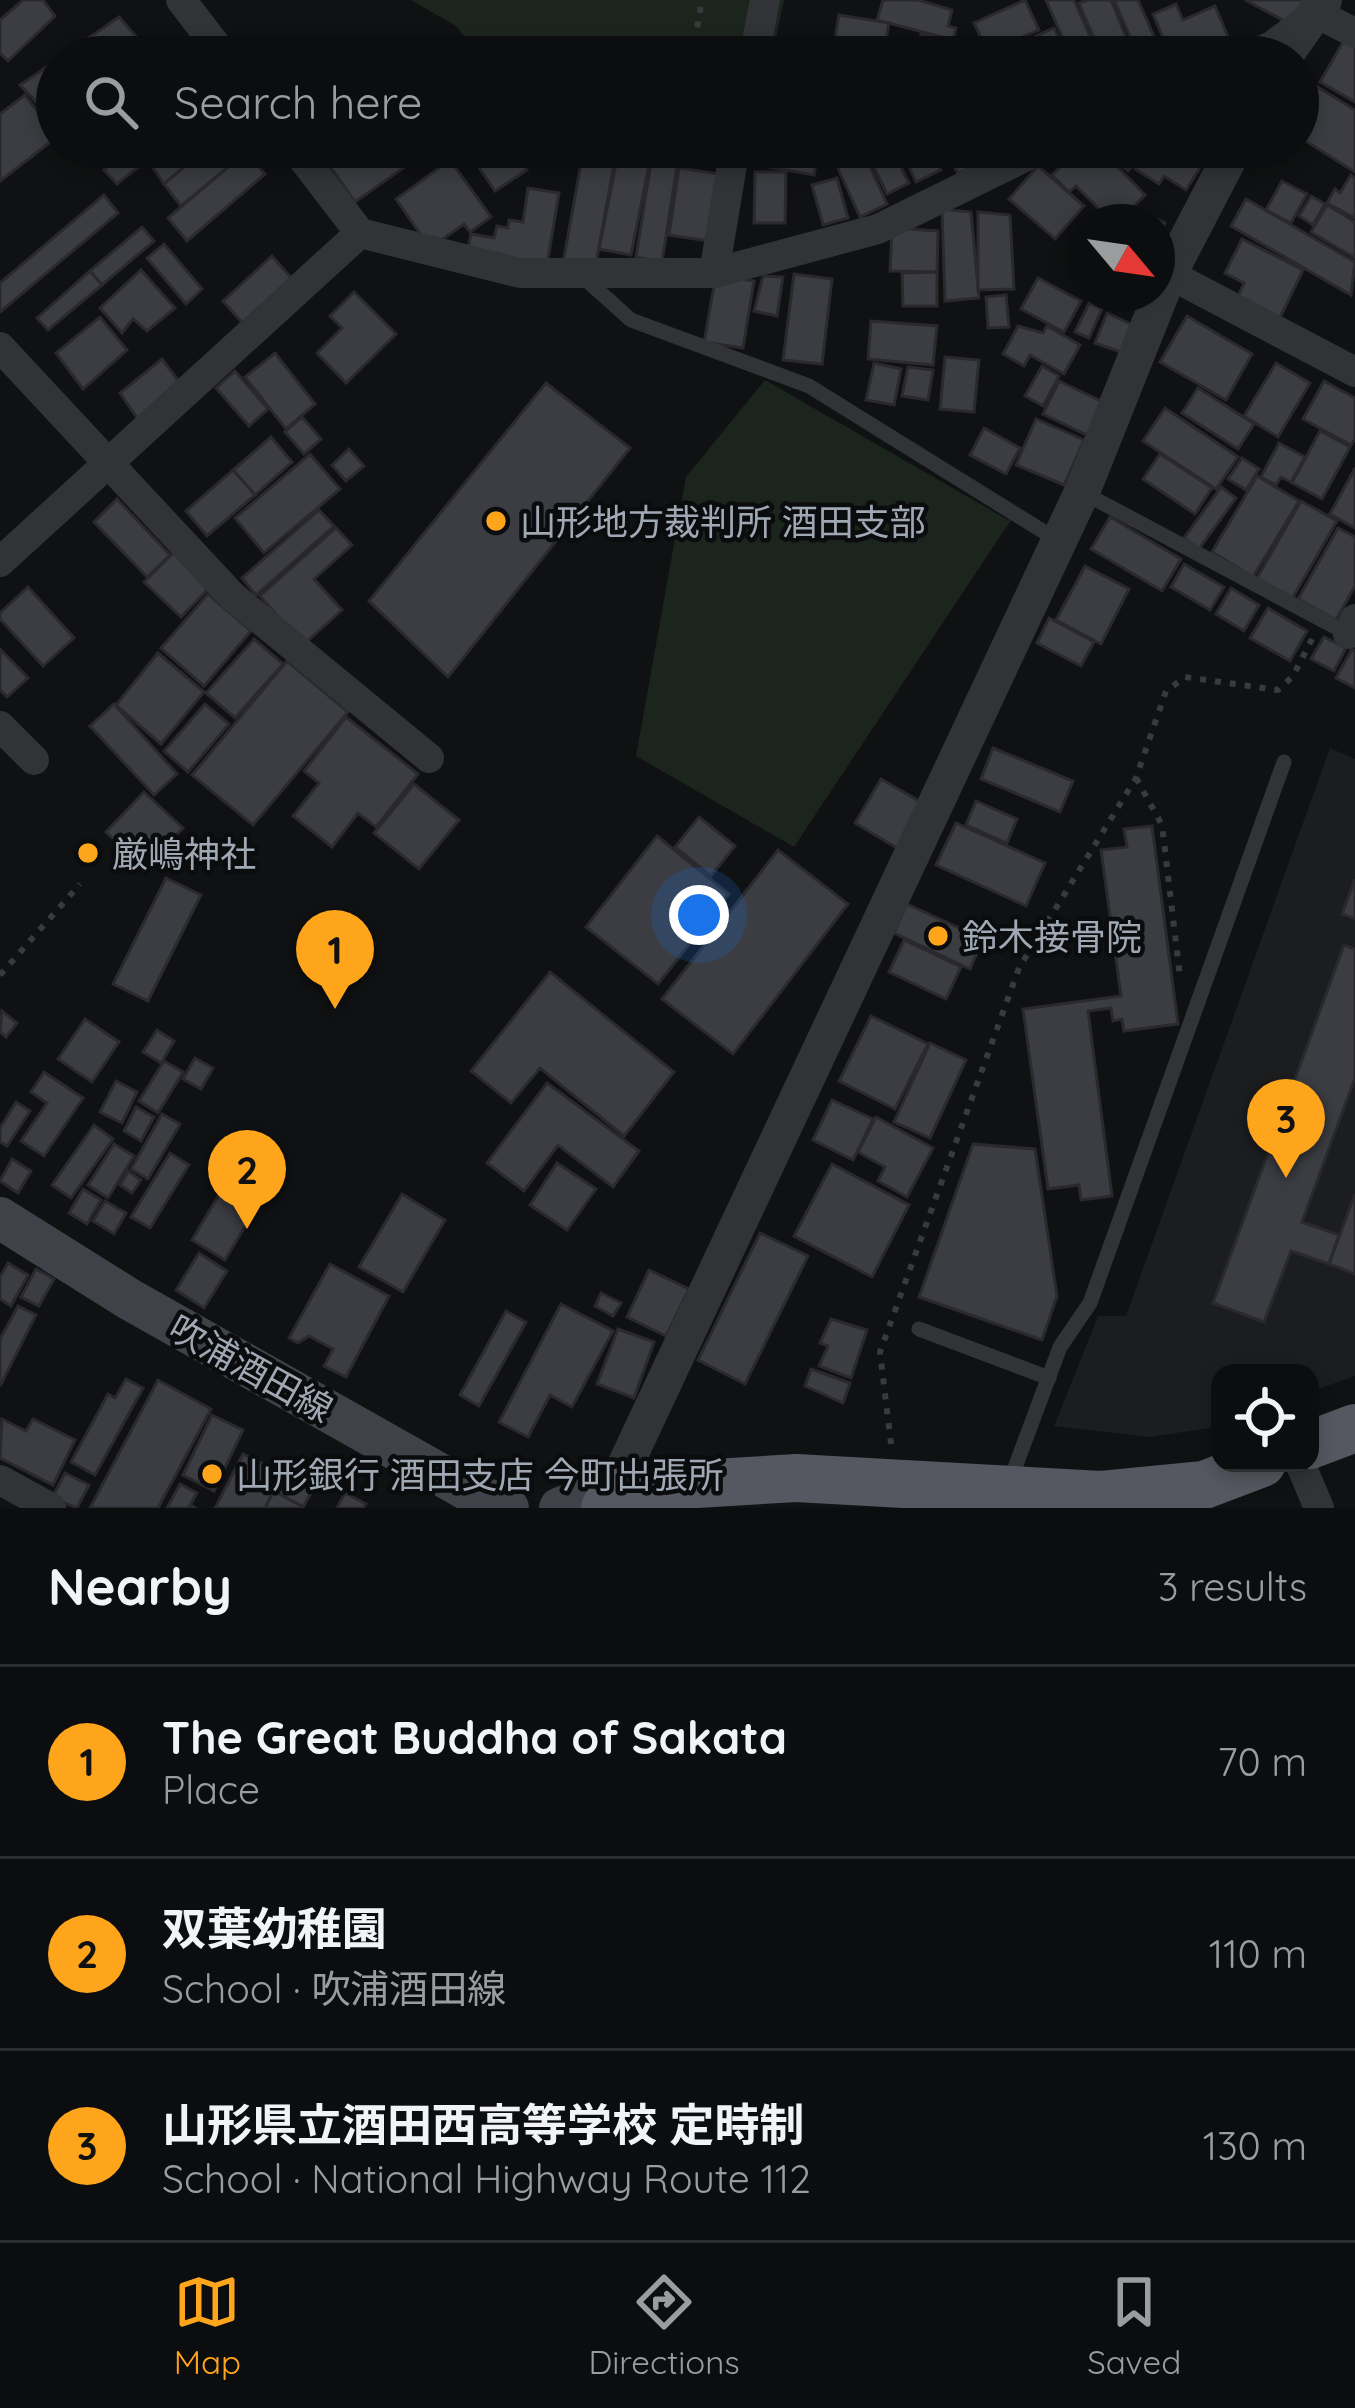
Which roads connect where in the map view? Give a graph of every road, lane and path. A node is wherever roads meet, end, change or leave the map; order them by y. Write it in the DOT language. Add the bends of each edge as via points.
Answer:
graph roads {
  1 [pos="181,0"];
  2 [pos="702,0"];
  3 [pos="765,0"];
  4 [pos="1320,6"];
  5 [pos="1355,33"];
  6 [pos="209,36"];
  7 [pos="696,36"];
  8 [pos="758,36"];
  9 [pos="1284,36"];
  10 [pos="1299,36"];
  11 [pos="310,168"];
  12 [pos="732,168"];
  13 [pos="1002,168"];
  14 [pos="1223,168"];
  15 [pos="360,232"];
  16 [pos="1175,262"];
  17 [pos="714,273"];
  18 [pos="579,274"];
  19 [pos="1175,277"];
  20 [pos="1154,312"];
  21 [pos="0,347"];
  22 [pos="1355,372"];
  23 [pos="108,463"];
  24 [pos="1082,492"];
  25 [pos="1059,541"];
  26 [pos="0,562"];
  27 [pos="1345,627"];
  28 [pos="0,726"];
  29 [pos="429,758"];
  30 [pos="34,760"];
  31 [pos="1284,761"];
  32 [pos="1136,778"];
  33 [pos="80,884"];
  34 [pos="0,975"];
  35 [pos="1187,1031"];
  36 [pos="0,1217"];
  37 [pos="919,1329"];
  38 [pos="1049,1378"];
  39 [pos="1355,1428"];
  40 [pos="1319,1442"];
  41 [pos="1238,1472"];
  42 [pos="1304,1472"];
  43 [pos="0,1480"];
  44 [pos="895,1483"];
  45 [pos="1006,1490"];
  46 [pos="610,1498"];
  47 [pos="51,1508"];
  48 [pos="508,1508"];
  49 [pos="560,1508"];
  50 [pos="1319,1508"];
  1 -- 6 [label="street"];
  2 -- 7 [label="path"];
  3 -- 8 [label="street"];
  4 -- 5 [label="street"];
  4 -- 9 [label="street"];
  4 -- 10 [label="street"];
  11 -- 15 [label="street"];
  12 -- 17 [label="street"];
  13 -- 17 [label="street" via="878,229"];
  14 -- 16 [label="street"];
  15 -- 18 [label="street" via="520,273"];
  15 -- 23 [label="street"];
  17 -- 18 [label="street"];
  18 -- 25 [label="lane" via="631,320 809,386"];
  19 -- 22 [label="street"];
  20 -- 24 [label="street"];
  21 -- 23 [label="street"];
  23 -- 26 [label="street"];
  23 -- 29 [label="street" via="232,596"];
  24 -- 25 [label="street"];
  24 -- 27 [label="lane"];
  25 -- 46 [label="street"];
  27 -- 32 [label="path" via="1278,690 1185,677 1166,691"];
  28 -- 30 [label="street"];
  31 -- 35 [label="lane"];
  32 -- 35 [label="path" via="1162,825"];
  32 -- 44 [label="path" via="1018,968 880,1352"];
  33 -- 34 [label="path"];
  35 -- 38 [label="lane" via="1090,1304"];
  36 -- 48 [label="main road, 吹浦酒田線" via="129,1299"];
  37 -- 38 [label="lane"];
  38 -- 45 [label="lane"];
  39 -- 40 [label="highway"];
  41 -- 45 [label="highway" via="1204,1485 1101,1495"];
  42 -- 50 [label="street"];
  43 -- 47 [label="street"];
  44 -- 45 [label="highway"];
  44 -- 46 [label="highway" via="796,1478"];
  46 -- 49 [label="main road"];
}
